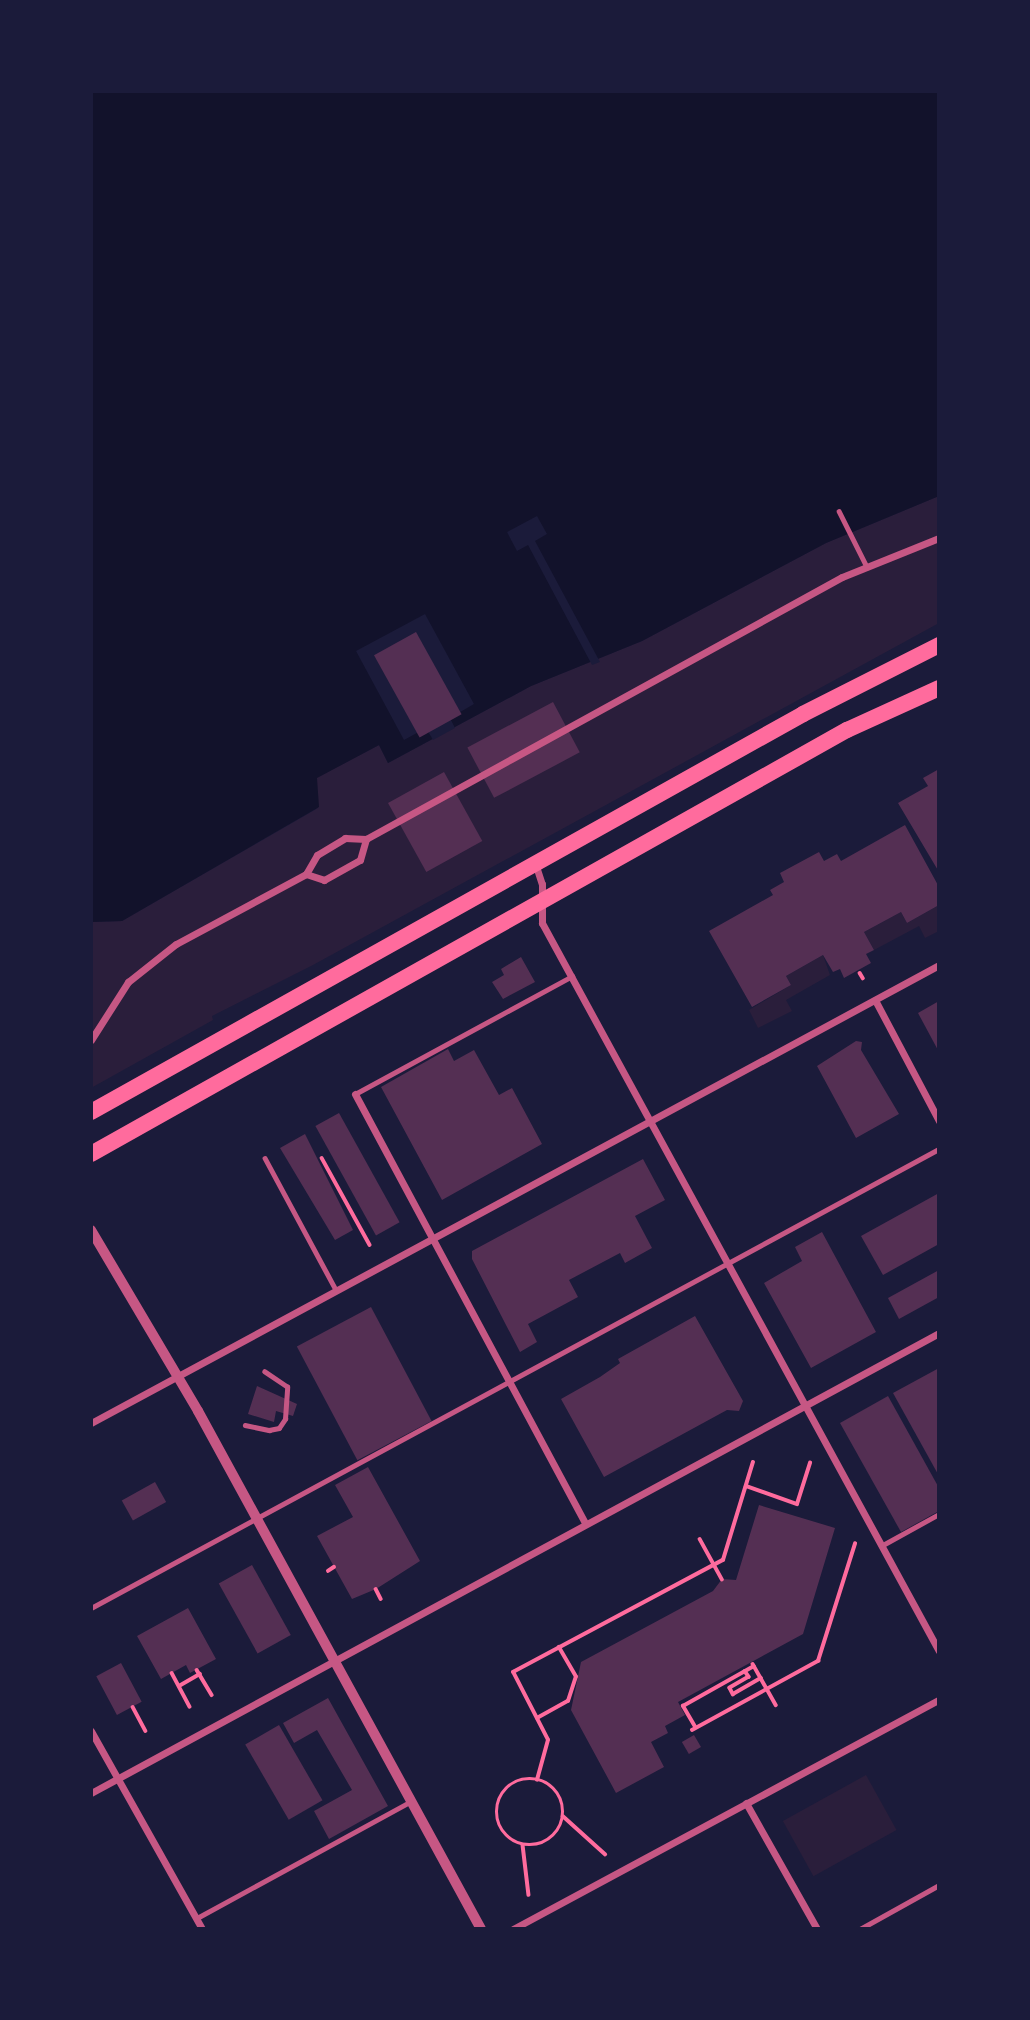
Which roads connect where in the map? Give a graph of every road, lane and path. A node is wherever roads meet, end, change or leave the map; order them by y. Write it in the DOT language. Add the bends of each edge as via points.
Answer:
graph roads {
  1 [pos="839,511"];
  2 [pos="939,538"];
  3 [pos="867,566"];
  4 [pos="939,645"];
  5 [pos="939,688"];
  6 [pos="366,839"];
  7 [pos="536,863"];
  8 [pos="306,874"];
  9 [pos="539,903"];
  10 [pos="939,965"];
  11 [pos="572,976"];
  12 [pos="875,1000"];
  13 [pos="91,1040"];
  14 [pos="355,1094"];
  15 [pos="91,1112"];
  16 [pos="939,1121"];
  17 [pos="650,1122"];
  18 [pos="939,1149"];
  19 [pos="91,1154"];
  20 [pos="265,1158"];
  21 [pos="322,1158"];
  22 [pos="91,1231"];
  23 [pos="434,1238"];
  24 [pos="370,1245"];
  25 [pos="726,1263"];
  26 [pos="337,1290"];
  27 [pos="939,1333"];
  28 [pos="265,1372"];
  29 [pos="177,1375"];
  30 [pos="509,1382"];
  31 [pos="803,1404"];
  32 [pos="91,1423"];
  33 [pos="245,1425"];
  34 [pos="753,1461"];
  35 [pos="810,1463"];
  36 [pos="746,1486"];
  37 [pos="939,1514"];
  38 [pos="254,1517"];
  39 [pos="585,1523"];
  40 [pos="700,1539"];
  41 [pos="855,1544"];
  42 [pos="881,1546"];
  43 [pos="714,1565"];
  44 [pos="334,1567"];
  45 [pos="328,1571"];
  46 [pos="722,1580"];
  47 [pos="376,1589"];
  48 [pos="381,1598"];
  49 [pos="91,1608"];
  50 [pos="559,1647"];
  51 [pos="939,1651"];
  52 [pos="334,1660"];
  53 [pos="745,1671"];
  54 [pos="172,1673"];
  55 [pos="761,1678"];
  56 [pos="178,1686"];
  57 [pos="573,1687"];
  58 [pos="578,1688"];
  59 [pos="767,1689"];
  60 [pos="212,1695"];
  61 [pos="939,1700"];
  62 [pos="776,1705"];
  63 [pos="133,1707"];
  64 [pos="190,1707"];
  65 [pos="537,1718"];
  66 [pos="91,1731"];
  67 [pos="146,1731"];
  68 [pos="117,1779"];
  69 [pos="537,1780"];
  70 [pos="91,1793"];
  71 [pos="411,1801"];
  72 [pos="746,1803"];
  73 [pos="563,1816"];
  74 [pos="523,1845"];
  75 [pos="605,1854"];
  76 [pos="939,1885"];
  77 [pos="529,1895"];
  78 [pos="196,1919"];
  79 [pos="202,1929"];
  80 [pos="481,1929"];
  81 [pos="513,1929"];
  82 [pos="817,1929"];
  83 [pos="860,1929"];
  1 -- 3 [label="lane"];
  2 -- 3 [label="street"];
  3 -- 6 [label="street"];
  4 -- 7 [label="highway" via="803,714"];
  5 -- 9 [label="highway" via="848,730"];
  6 -- 8 [label="street" via="345,838 317,855"];
  6 -- 8 [label="street" via="360,860 324,880"];
  7 -- 9 [label="street" via="542,884"];
  7 -- 15 [label="highway"];
  8 -- 13 [label="street" via="176,944 128,982"];
  9 -- 11 [label="street" via="542,923"];
  9 -- 19 [label="highway"];
  10 -- 12 [label="street"];
  11 -- 14 [label="lane"];
  11 -- 17 [label="street"];
  12 -- 16 [label="street"];
  12 -- 17 [label="street"];
  14 -- 23 [label="street"];
  17 -- 23 [label="street"];
  17 -- 25 [label="street"];
  18 -- 25 [label="lane"];
  20 -- 26 [label="lane"];
  21 -- 24 [label="path"];
  22 -- 29 [label="street"];
  23 -- 26 [label="street"];
  23 -- 30 [label="street"];
  25 -- 30 [label="lane"];
  25 -- 31 [label="street"];
  26 -- 29 [label="street"];
  27 -- 31 [label="street"];
  28 -- 33 [label="lane" via="287,1387 285,1419 279,1428 269,1430"];
  29 -- 32 [label="street"];
  29 -- 38 [label="street"];
  30 -- 38 [label="lane"];
  30 -- 39 [label="street"];
  31 -- 39 [label="street"];
  31 -- 42 [label="street"];
  34 -- 36 [label="path"];
  35 -- 36 [label="path" via="797,1504"];
  36 -- 43 [label="path" via="723,1560"];
  37 -- 42 [label="lane"];
  38 -- 49 [label="lane"];
  38 -- 52 [label="street"];
  39 -- 52 [label="street"];
  40 -- 43 [label="path"];
  41 -- 59 [label="path" via="818,1661"];
  42 -- 51 [label="street"];
  43 -- 46 [label="path"];
  43 -- 50 [label="path"];
  44 -- 45 [label="path"];
  47 -- 48 [label="path"];
  50 -- 57 [label="path" via="576,1677"];
  50 -- 65 [label="path" via="513,1672"];
  52 -- 68 [label="street"];
  52 -- 71 [label="street"];
  53 -- 55 [label="path" via="754,1665"];
  53 -- 55 [label="path" via="749,1677 730,1688 733,1693"];
  53 -- 59 [label="path" via="683,1706 694,1729"];
  54 -- 56 [label="path"];
  55 -- 59 [label="path"];
  56 -- 60 [label="path" via="198,1672"];
  56 -- 64 [label="path"];
  57 -- 58 [label="path"];
  57 -- 65 [label="path" via="568,1701"];
  59 -- 62 [label="path"];
  61 -- 72 [label="street"];
  63 -- 67 [label="path"];
  65 -- 69 [label="path" via="548,1751"];
  66 -- 68 [label="street"];
  68 -- 70 [label="street"];
  68 -- 78 [label="street"];
  69 -- 73 [label="path" via="559,1796"];
  69 -- 74 [label="path" via="513,1783 498,1801 498,1823 504,1833"];
  71 -- 78 [label="lane"];
  71 -- 80 [label="street"];
  72 -- 81 [label="street"];
  72 -- 82 [label="street"];
  73 -- 74 [label="path" via="545,1841"];
  73 -- 75 [label="path"];
  74 -- 77 [label="path"];
  76 -- 83 [label="lane"];
  78 -- 79 [label="street"];
}
